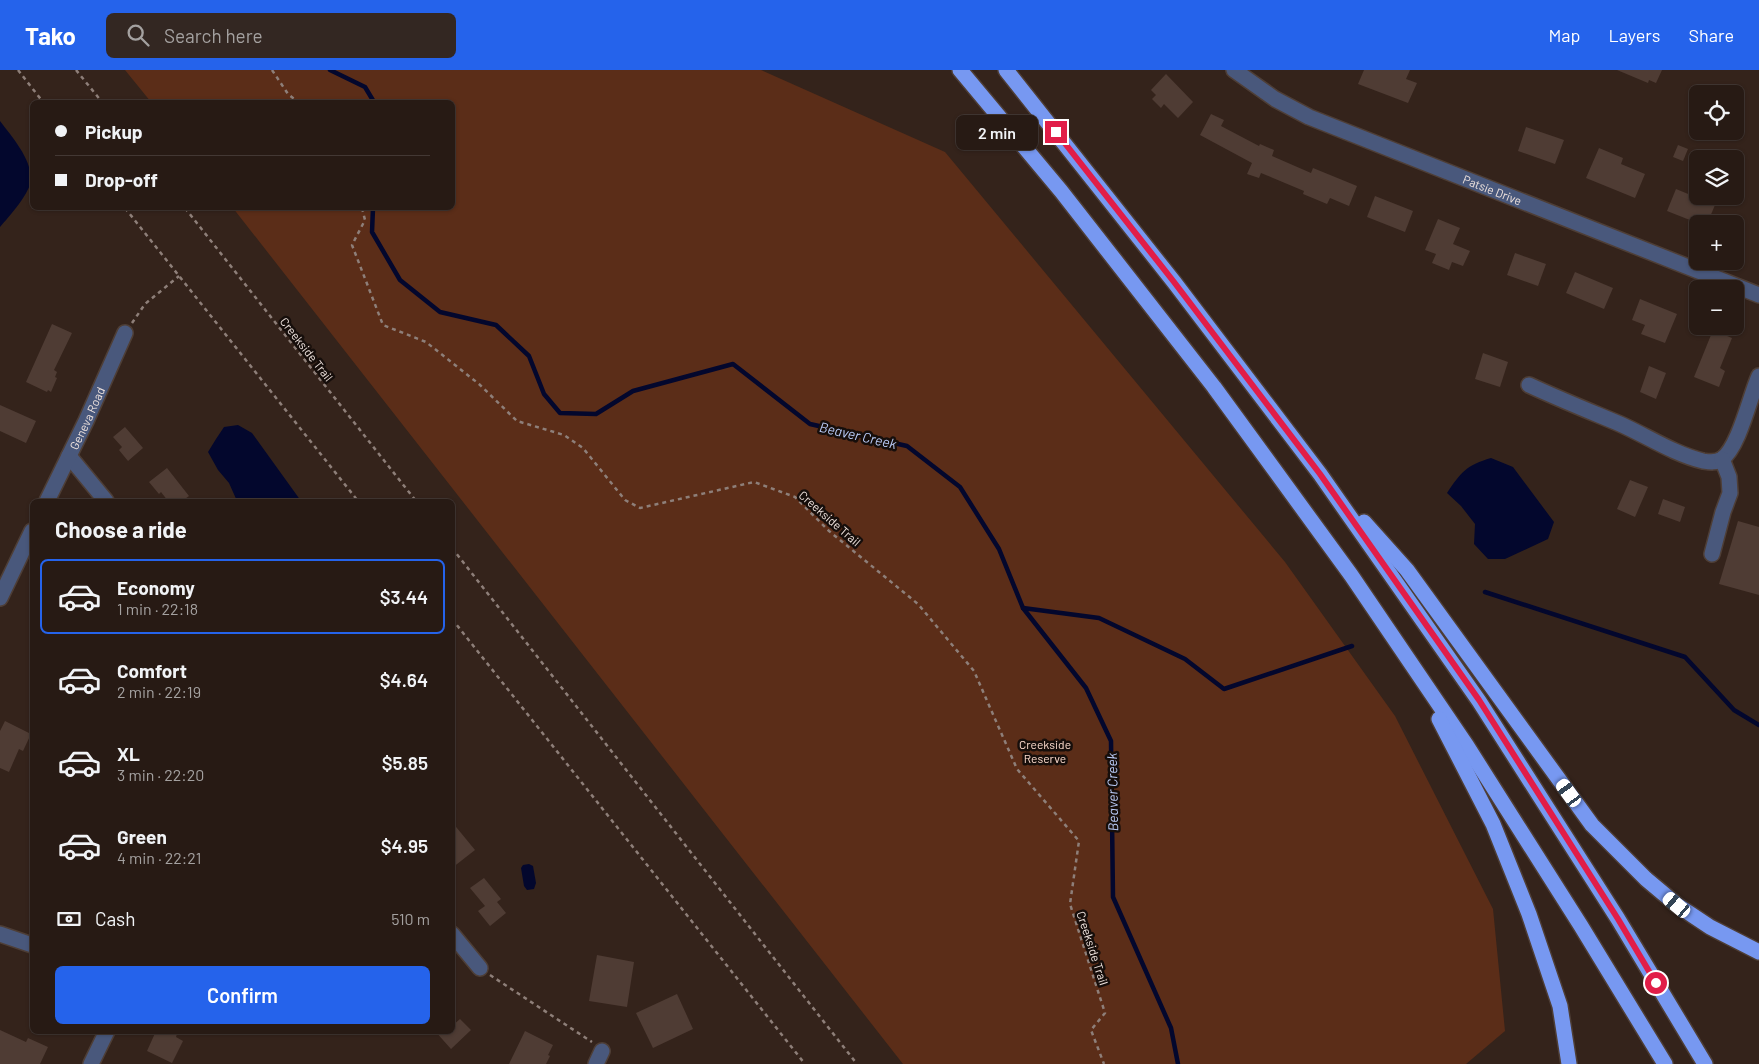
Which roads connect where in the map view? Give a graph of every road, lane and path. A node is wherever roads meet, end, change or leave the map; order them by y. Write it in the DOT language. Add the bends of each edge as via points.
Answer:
graph roads {
  1 [pos="18,70"];
  2 [pos="76,70"];
  3 [pos="272,70"];
  4 [pos="960,70"];
  5 [pos="1006,70"];
  6 [pos="1234,70"];
  7 [pos="41,100"];
  8 [pos="100,100"];
  9 [pos="296,100"];
  10 [pos="128,210"];
  11 [pos="187,210"];
  12 [pos="362,210"];
  13 [pos="179,276"];
  14 [pos="1759,295"];
  15 [pos="125,332"];
  16 [pos="1759,376"];
  17 [pos="1529,385"];
  18 [pos="69,456"];
  19 [pos="1722,459"];
  20 [pos="1320,474"];
  21 [pos="48,499"];
  22 [pos="104,499"];
  23 [pos="356,499"];
  24 [pos="414,499"];
  25 [pos="30,535"];
  26 [pos="455,552"];
  27 [pos="1712,554"];
  28 [pos="0,598"];
  29 [pos="455,624"];
  30 [pos="1402,650"];
  31 [pos="0,934"];
  32 [pos="455,938"];
  33 [pos="30,944"];
  34 [pos="1759,952"];
  35 [pos="480,968"];
  36 [pos="106,1034"];
  37 [pos="599,1058"];
  38 [pos="92,1064"];
  39 [pos="805,1064"];
  40 [pos="857,1064"];
  41 [pos="1104,1064"];
  42 [pos="1569,1064"];
  43 [pos="1664,1064"];
  44 [pos="1705,1064"];
  1 -- 7 [label="path"];
  2 -- 8 [label="path"];
  3 -- 9 [label="path"];
  4 -- 30 [label="highway" via="1061,191 1214,387"];
  5 -- 20 [label="highway" via="1174,282"];
  6 -- 14 [label="street, Patsie Drive" via="1275,99 1309,117"];
  10 -- 13 [label="path"];
  11 -- 24 [label="path, Creekside Trail"];
  12 -- 41 [label="path, Creekside Trail" via="365,220 352,244 383,325 426,342 479,384 517,421 564,435 583,448 625,500 640,508 754,482 795,497 829,531 918,604 974,671 1017,769 1079,841 1070,904 1105,1013 1091,1030"];
  13 -- 15 [label="path" via="145,304"];
  13 -- 23 [label="path"];
  15 -- 18 [label="street, Geneva Road"];
  16 -- 19 [label="street" via="1745,417 1732,446"];
  17 -- 19 [label="street" via="1682,454 1710,462"];
  18 -- 21 [label="street, Geneva Road"];
  18 -- 22 [label="street"];
  19 -- 27 [label="street" via="1730,477 1730,493"];
  20 -- 34 [label="highway" via="1407,570 1592,825 1677,905 1710,927"];
  20 -- 44 [label="highway" via="1479,700"];
  25 -- 28 [label="street"];
  26 -- 40 [label="path"];
  29 -- 39 [label="path"];
  30 -- 42 [label="highway" via="1493,824 1529,914 1560,1006"];
  30 -- 43 [label="highway" via="1468,746"];
  31 -- 33 [label="street"];
  32 -- 35 [label="street"];
  35 -- 37 [label="path" via="583,1035"];
  36 -- 38 [label="street"];
}
